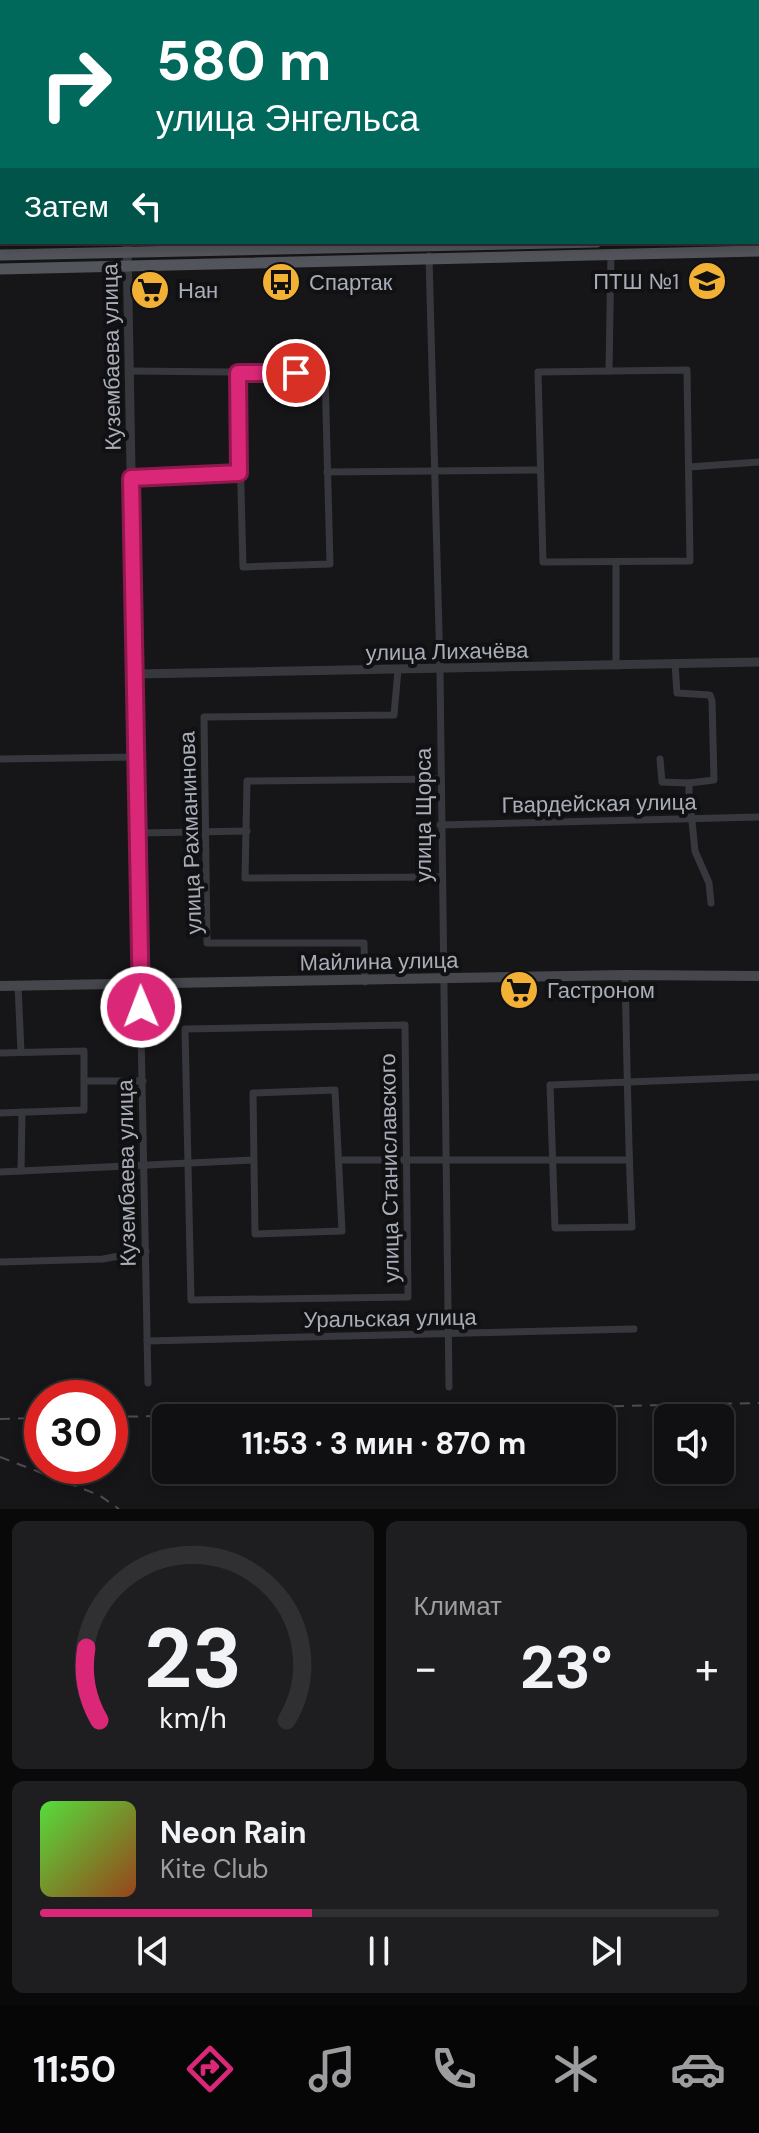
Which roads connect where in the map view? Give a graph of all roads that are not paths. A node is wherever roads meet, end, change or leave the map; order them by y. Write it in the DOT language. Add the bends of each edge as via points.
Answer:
graph roads {
  1 [pos="541,244"];
  2 [pos="84,248"];
  3 [pos="127,248"];
  4 [pos="429,248"];
  5 [pos="759,251"];
  6 [pos="611,254"];
  7 [pos="0,255"];
  8 [pos="128,268"];
  9 [pos="0,269"];
  10 [pos="85,269"];
  11 [pos="129,371"];
  12 [pos="609,371"];
  13 [pos="238,373"];
  14 [pos="759,462"];
  15 [pos="689,467"];
  16 [pos="436,470"];
  17 [pos="540,470"];
  18 [pos="327,472"];
  19 [pos="239,473"];
  20 [pos="131,478"];
  21 [pos="616,562"];
  22 [pos="759,662"];
  23 [pos="675,664"];
  24 [pos="616,666"];
  25 [pos="398,670"];
  26 [pos="440,670"];
  27 [pos="136,674"];
  28 [pos="138,757"];
  29 [pos="0,759"];
  30 [pos="660,759"];
  31 [pos="440,779"];
  32 [pos="689,783"];
  33 [pos="759,817"];
  34 [pos="689,818"];
  35 [pos="440,825"];
  36 [pos="247,831"];
  37 [pos="206,832"];
  38 [pos="140,833"];
  39 [pos="441,877"];
  40 [pos="711,903"];
  41 [pos="625,975"];
  42 [pos="759,976"];
  43 [pos="443,979"];
  44 [pos="365,982"];
  45 [pos="140,983"];
  46 [pos="18,985"];
  47 [pos="0,986"];
  48 [pos="21,1052"];
  49 [pos="0,1053"];
  50 [pos="759,1077"];
  51 [pos="85,1081"];
  52 [pos="143,1081"];
  53 [pos="628,1082"];
  54 [pos="22,1112"];
  55 [pos="0,1113"];
  56 [pos="552,1158"];
  57 [pos="253,1160"];
  58 [pos="339,1160"];
  59 [pos="407,1160"];
  60 [pos="629,1160"];
  61 [pos="447,1161"];
  62 [pos="188,1164"];
  63 [pos="144,1166"];
  64 [pos="21,1171"];
  65 [pos="0,1172"];
  66 [pos="146,1251"];
  67 [pos="0,1262"];
  68 [pos="634,1329"];
  69 [pos="450,1336"];
  70 [pos="147,1341"];
  71 [pos="148,1383"];
  72 [pos="449,1387"];
  1 -- 4 [label="main road"];
  2 -- 3 [label="main road"];
  2 -- 7 [label="main road"];
  2 -- 10 [label="street, Кузембаева улица"];
  3 -- 4 [label="main road"];
  3 -- 8 [label="street, Кузембаева улица"];
  4 -- 6 [label="main road"];
  4 -- 8 [label="main road"];
  4 -- 16 [label="street, улица Щорса"];
  5 -- 6 [label="main road"];
  6 -- 12 [label="street"];
  8 -- 10 [label="main road"];
  8 -- 11 [label="street, Кузембаева улица"];
  9 -- 10 [label="main road"];
  11 -- 13 [label="street"];
  11 -- 20 [label="street, Кузембаева улица"];
  12 -- 15 [label="street" via="687,370"];
  12 -- 17 [label="street" via="538,372"];
  13 -- 18 [label="street" via="325,373"];
  13 -- 19 [label="street"];
  14 -- 15 [label="street"];
  15 -- 21 [label="street" via="690,561"];
  16 -- 17 [label="street"];
  16 -- 18 [label="street"];
  16 -- 26 [label="street, улица Щорса"];
  17 -- 21 [label="street" via="543,562"];
  18 -- 19 [label="street" via="330,564 243,567"];
  19 -- 20 [label="street"];
  20 -- 27 [label="street, Кузембаева улица"];
  21 -- 24 [label="street"];
  22 -- 23 [label="street, улица Лихачёва"];
  23 -- 24 [label="street, улица Лихачёва"];
  23 -- 32 [label="street" via="677,693 710,695 712,701 714,780"];
  24 -- 26 [label="street, улица Лихачёва"];
  25 -- 26 [label="street, улица Лихачёва"];
  25 -- 27 [label="street, улица Лихачёва"];
  25 -- 37 [label="street, улица Рахманинова" via="394,715 204,717"];
  26 -- 31 [label="street, улица Щорса"];
  27 -- 28 [label="street, Кузембаева улица"];
  28 -- 29 [label="street"];
  28 -- 38 [label="street, Кузембаева улица"];
  30 -- 32 [label="street" via="662,782"];
  31 -- 35 [label="street, улица Щорса"];
  31 -- 36 [label="street" via="247,781"];
  32 -- 34 [label="street"];
  33 -- 34 [label="street, Гвардейская улица"];
  34 -- 35 [label="street, Гвардейская улица"];
  34 -- 40 [label="street"];
  35 -- 39 [label="street, улица Щорса"];
  36 -- 37 [label="street"];
  36 -- 39 [label="street" via="245,878"];
  37 -- 38 [label="street"];
  37 -- 44 [label="street, улица Рахманинова" via="207,943 364,943"];
  38 -- 45 [label="street, Кузембаева улица"];
  39 -- 43 [label="street, улица Щорса"];
  41 -- 42 [label="main road, Майлина улица"];
  41 -- 43 [label="main road, Майлина улица"];
  41 -- 53 [label="street"];
  43 -- 44 [label="main road, Майлина улица"];
  43 -- 61 [label="street, улица Щорса"];
  44 -- 45 [label="main road, Майлина улица"];
  45 -- 46 [label="main road, Майлина улица"];
  45 -- 52 [label="street, Кузембаева улица"];
  46 -- 47 [label="main road, Майлина улица"];
  46 -- 48 [label="street"];
  48 -- 49 [label="street"];
  48 -- 51 [label="street" via="84,1051"];
  50 -- 53 [label="street"];
  51 -- 52 [label="street"];
  51 -- 54 [label="street" via="84,1110"];
  52 -- 63 [label="street, Кузембаева улица"];
  53 -- 56 [label="street" via="550,1085"];
  53 -- 60 [label="street"];
  54 -- 55 [label="street"];
  54 -- 64 [label="street"];
  56 -- 60 [label="street"];
  56 -- 60 [label="street" via="555,1228 632,1227"];
  56 -- 61 [label="street"];
  57 -- 58 [label="street" via="253,1093 335,1090"];
  57 -- 58 [label="street" via="255,1234 342,1231"];
  57 -- 62 [label="street"];
  58 -- 59 [label="street"];
  59 -- 61 [label="street"];
  59 -- 62 [label="street, улица Станиславского" via="408,1297 300,1299 191,1300"];
  59 -- 62 [label="street, улица Станиславского" via="405,1025 185,1029"];
  61 -- 69 [label="street, улица Щорса"];
  62 -- 63 [label="street"];
  63 -- 64 [label="street"];
  63 -- 66 [label="street, Кузембаева улица"];
  64 -- 65 [label="street"];
  66 -- 67 [label="street" via="103,1259"];
  66 -- 70 [label="street, Кузембаева улица"];
  68 -- 69 [label="street, Уральская улица"];
  69 -- 70 [label="street, Уральская улица"];
  69 -- 72 [label="street, улица Щорса"];
  70 -- 71 [label="street, Кузембаева улица"];
}
